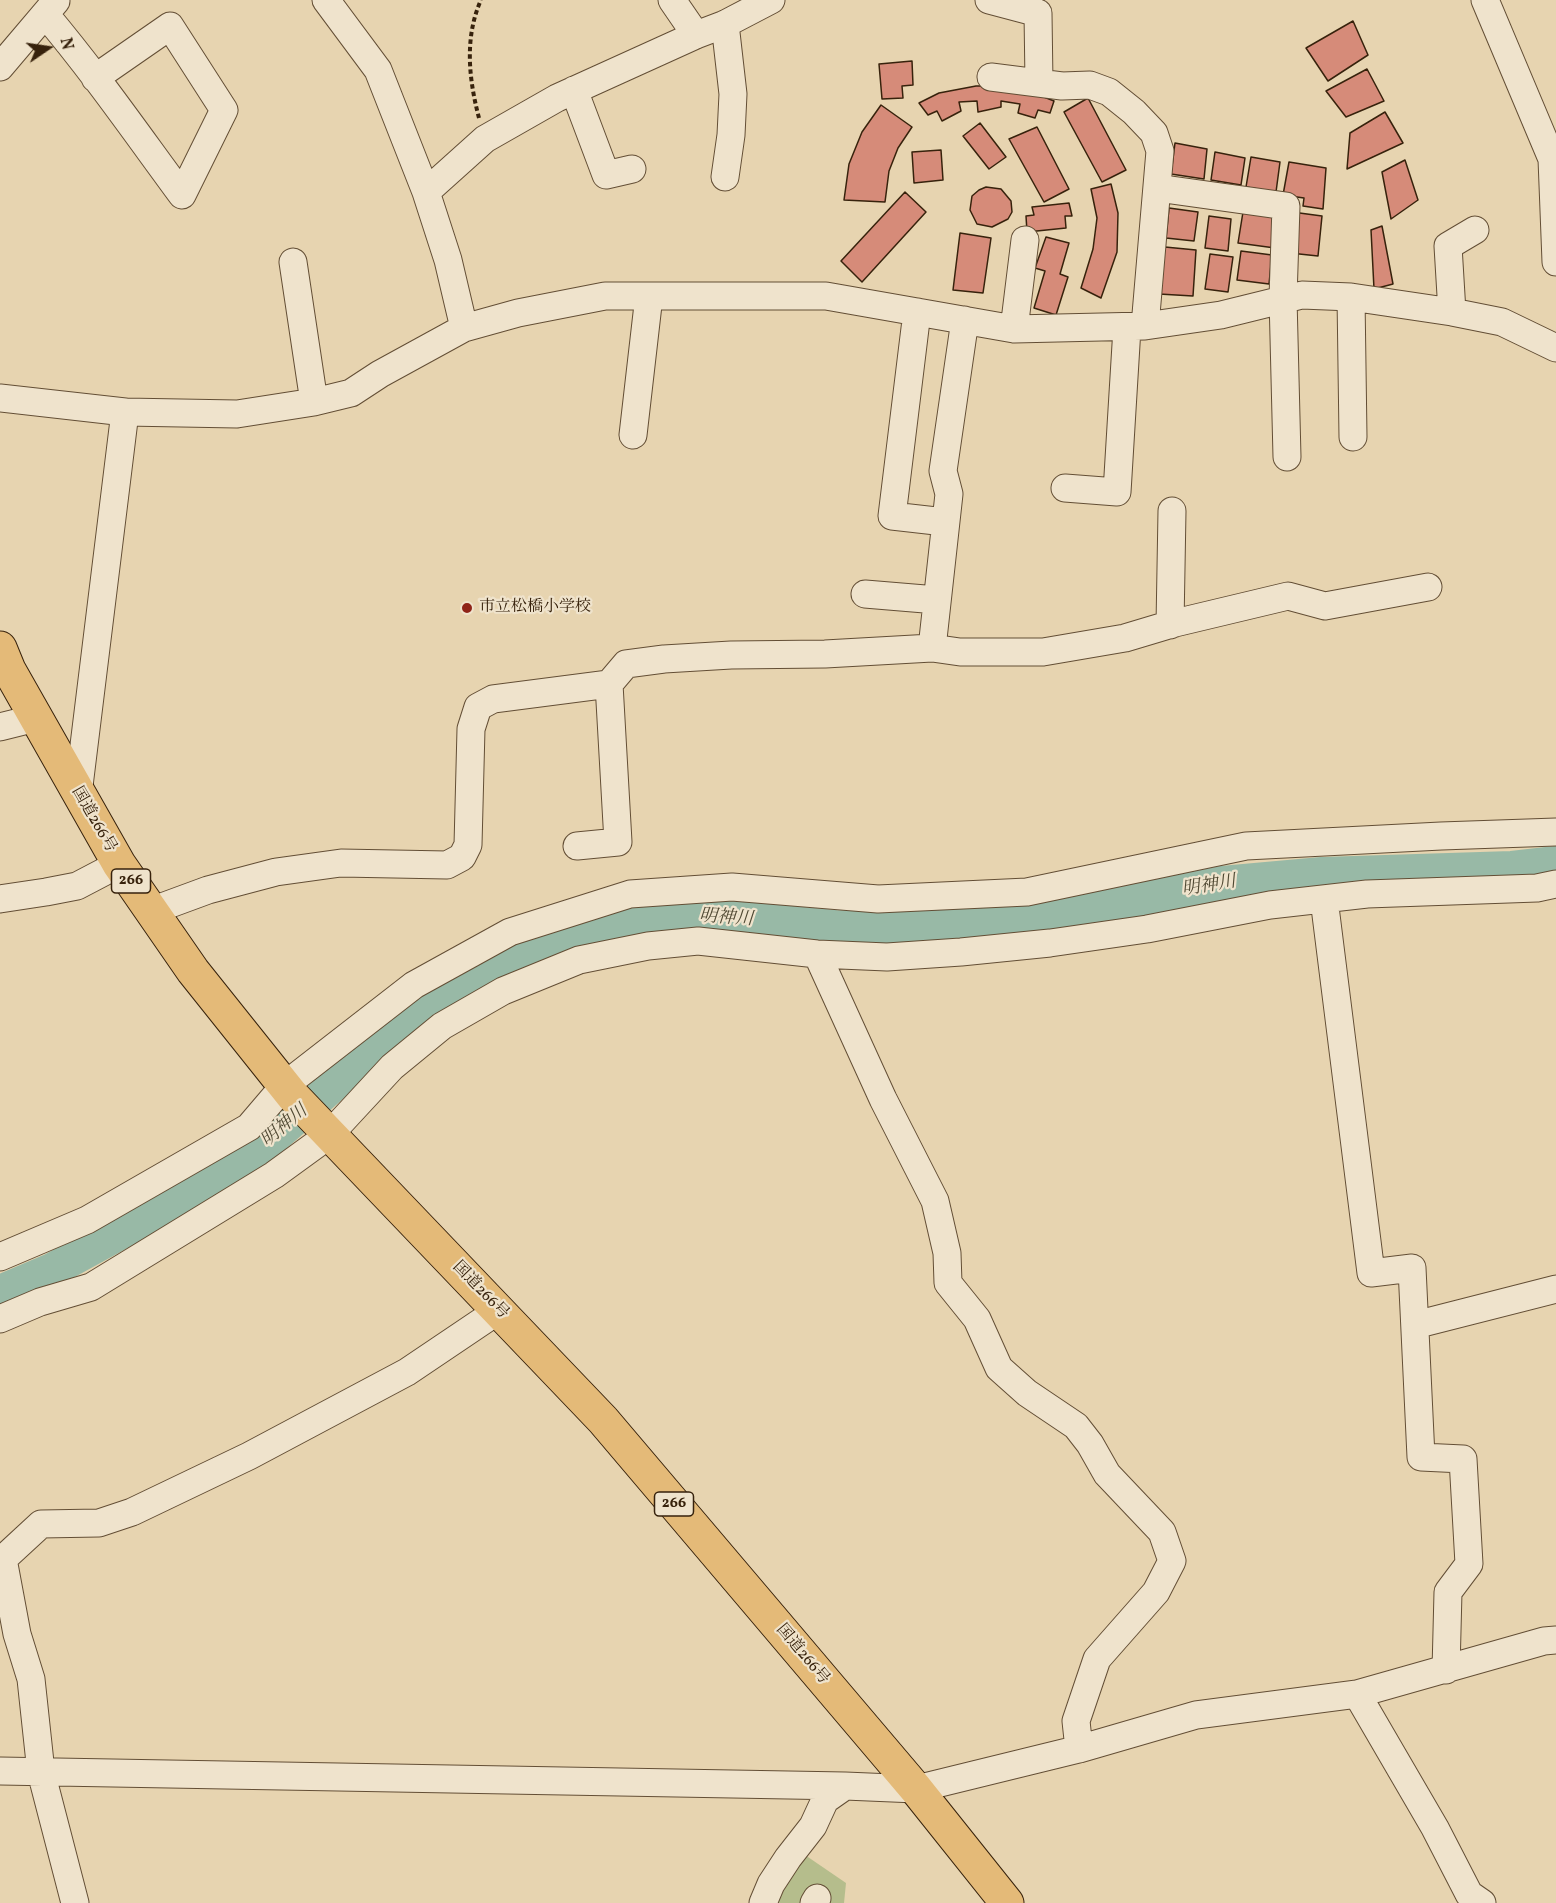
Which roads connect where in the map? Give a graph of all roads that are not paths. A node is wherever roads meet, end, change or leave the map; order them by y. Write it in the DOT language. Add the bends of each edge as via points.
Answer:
graph roads {
  1 [pos="326,0"];
  2 [pos="672,0"];
  3 [pos="771,0"];
  4 [pos="989,0"];
  5 [pos="1485,0"];
  6 [pos="51,7"];
  7 [pos="725,24"];
  8 [pos="696,34"];
  9 [pos="0,67"];
  10 [pos="991,77"];
  11 [pos="95,78"];
  12 [pos="1039,83"];
  13 [pos="574,90"];
  14 [pos="1554,158"];
  15 [pos="632,170"];
  16 [pos="725,177"];
  17 [pos="1157,188"];
  18 [pos="426,192"];
  19 [pos="1475,230"];
  20 [pos="1025,240"];
  21 [pos="293,262"];
  22 [pos="1556,262"];
  23 [pos="649,296"];
  24 [pos="1351,297"];
  25 [pos="1283,298"];
  26 [pos="917,312"];
  27 [pos="1452,312"];
  28 [pos="965,320"];
  29 [pos="1136,327"];
  30 [pos="464,328"];
  31 [pos="1014,329"];
  32 [pos="1556,348"];
  33 [pos="0,398"];
  34 [pos="314,402"];
  35 [pos="125,412"];
  36 [pos="633,435"];
  37 [pos="1353,437"];
  38 [pos="1287,457"];
  39 [pos="1065,488"];
  40 [pos="1172,511"];
  41 [pos="945,522"];
  42 [pos="1428,587"];
  43 [pos="865,594"];
  44 [pos="937,600"];
  45 [pos="1170,625"];
  46 [pos="0,648"];
  47 [pos="932,648"];
  48 [pos="609,684"];
  49 [pos="36,718"];
  50 [pos="0,727"];
  51 [pos="78,794"];
  52 [pos="1556,832"];
  53 [pos="577,846"];
  54 [pos="119,864"];
  55 [pos="1556,884"];
  56 [pos="0,899"];
  57 [pos="1324,899"];
  58 [pos="151,911"];
  59 [pos="817,954"];
  60 [pos="288,1090"];
  61 [pos="324,1129"];
  62 [pos="0,1257"];
  63 [pos="1556,1289"];
  64 [pos="499,1310"];
  65 [pos="0,1319"];
  66 [pos="1415,1325"];
  67 [pos="1556,1640"];
  68 [pos="1446,1670"];
  69 [pos="1357,1694"];
  70 [pos="1079,1749"];
  71 [pos="0,1772"];
  72 [pos="41,1772"];
  73 [pos="845,1786"];
  74 [pos="915,1789"];
  75 [pos="75,1903"];
  76 [pos="763,1903"];
  77 [pos="1007,1903"];
  78 [pos="1482,1903"];
  1 -- 18 [label="street" via="378,70"];
  2 -- 8 [label="street"];
  3 -- 7 [label="street"];
  4 -- 12 [label="street" via="1038,13"];
  5 -- 14 [label="street"];
  6 -- 9 [label="street"];
  6 -- 11 [label="street"];
  7 -- 8 [label="street"];
  7 -- 16 [label="street" via="733,94"];
  8 -- 13 [label="street"];
  10 -- 12 [label="street"];
  11 -- 11 [label="street" via="162,168 183,195 224,110 170,26"];
  12 -- 17 [label="street" via="1090,85 1109,92 1134,112 1154,133 1160,151"];
  13 -- 15 [label="street" via="606,175"];
  13 -- 18 [label="street" via="485,139"];
  14 -- 22 [label="street"];
  17 -- 25 [label="street" via="1286,206"];
  17 -- 29 [label="street"];
  18 -- 30 [label="street"];
  19 -- 27 [label="street" via="1448,246"];
  20 -- 31 [label="street"];
  21 -- 34 [label="street"];
  23 -- 26 [label="street" via="826,296"];
  23 -- 30 [label="street" via="605,296"];
  23 -- 36 [label="street"];
  24 -- 25 [label="street" via="1302,294"];
  24 -- 27 [label="street"];
  24 -- 37 [label="street"];
  25 -- 29 [label="street" via="1221,315"];
  25 -- 38 [label="street"];
  26 -- 28 [label="street"];
  26 -- 41 [label="street" via="892,516"];
  27 -- 32 [label="street" via="1502,322"];
  28 -- 31 [label="street"];
  28 -- 41 [label="street" via="944,471 949,494"];
  29 -- 31 [label="street"];
  29 -- 39 [label="street" via="1117,492"];
  30 -- 34 [label="street" via="351,393"];
  33 -- 35 [label="street"];
  34 -- 35 [label="street" via="237,414"];
  35 -- 51 [label="street"];
  40 -- 45 [label="street"];
  41 -- 44 [label="street"];
  42 -- 45 [label="street" via="1325,606 1288,596"];
  43 -- 44 [label="street"];
  44 -- 47 [label="street"];
  45 -- 47 [label="street" via="1125,638 1043,652"];
  46 -- 49 [label="highway, 国道266号 / 266"];
  47 -- 48 [label="street" via="664,659 626,664"];
  48 -- 53 [label="street" via="618,842"];
  48 -- 58 [label="street" via="493,699 478,707 471,729 468,845 462,856 447,865 341,863 276,872 208,890"];
  49 -- 50 [label="street"];
  49 -- 51 [label="highway, 国道266号 / 266"];
  51 -- 54 [label="highway, 国道266号 / 266"];
  52 -- 60 [label="street" via="1246,846 1027,892 878,899 732,887 630,894 510,932 414,985"];
  54 -- 56 [label="street" via="77,886"];
  54 -- 58 [label="highway, 国道266号 / 266"];
  55 -- 57 [label="street"];
  57 -- 59 [label="street" via="1050,943 887,957"];
  57 -- 66 [label="street" via="1371,1273 1412,1268"];
  58 -- 60 [label="highway, 国道266号 / 266" via="193,971"];
  59 -- 61 [label="street" via="698,941 579,960 503,991 442,1026"];
  59 -- 70 [label="street" via="934,1201 946,1253 948,1283 977,1319 999,1368 1027,1393 1076,1426 1107,1474 1162,1532 1172,1561 1156,1592 1097,1659 1076,1720"];
  60 -- 61 [label="highway, 国道266号 / 266"];
  60 -- 62 [label="street" via="249,1127 87,1220"];
  61 -- 64 [label="highway, 国道266号 / 266"];
  61 -- 65 [label="street" via="274,1174 92,1287"];
  63 -- 66 [label="street"];
  64 -- 72 [label="street" via="407,1372 249,1456 121,1516 99,1523 41,1524 3,1559 17,1635 31,1679"];
  64 -- 74 [label="highway, 国道266号 / 266" via="603,1420"];
  66 -- 68 [label="street" via="1421,1457 1463,1459 1469,1564 1448,1592"];
  67 -- 68 [label="street"];
  68 -- 69 [label="street"];
  69 -- 70 [label="street" via="1196,1715"];
  69 -- 78 [label="street" via="1469,1894"];
  70 -- 74 [label="street"];
  71 -- 72 [label="street"];
  72 -- 73 [label="street"];
  72 -- 75 [label="street"];
  73 -- 74 [label="street"];
  73 -- 76 [label="street" via="825,1800 813,1826 771,1884"];
  74 -- 77 [label="highway, 国道266号 / 266"];
}
